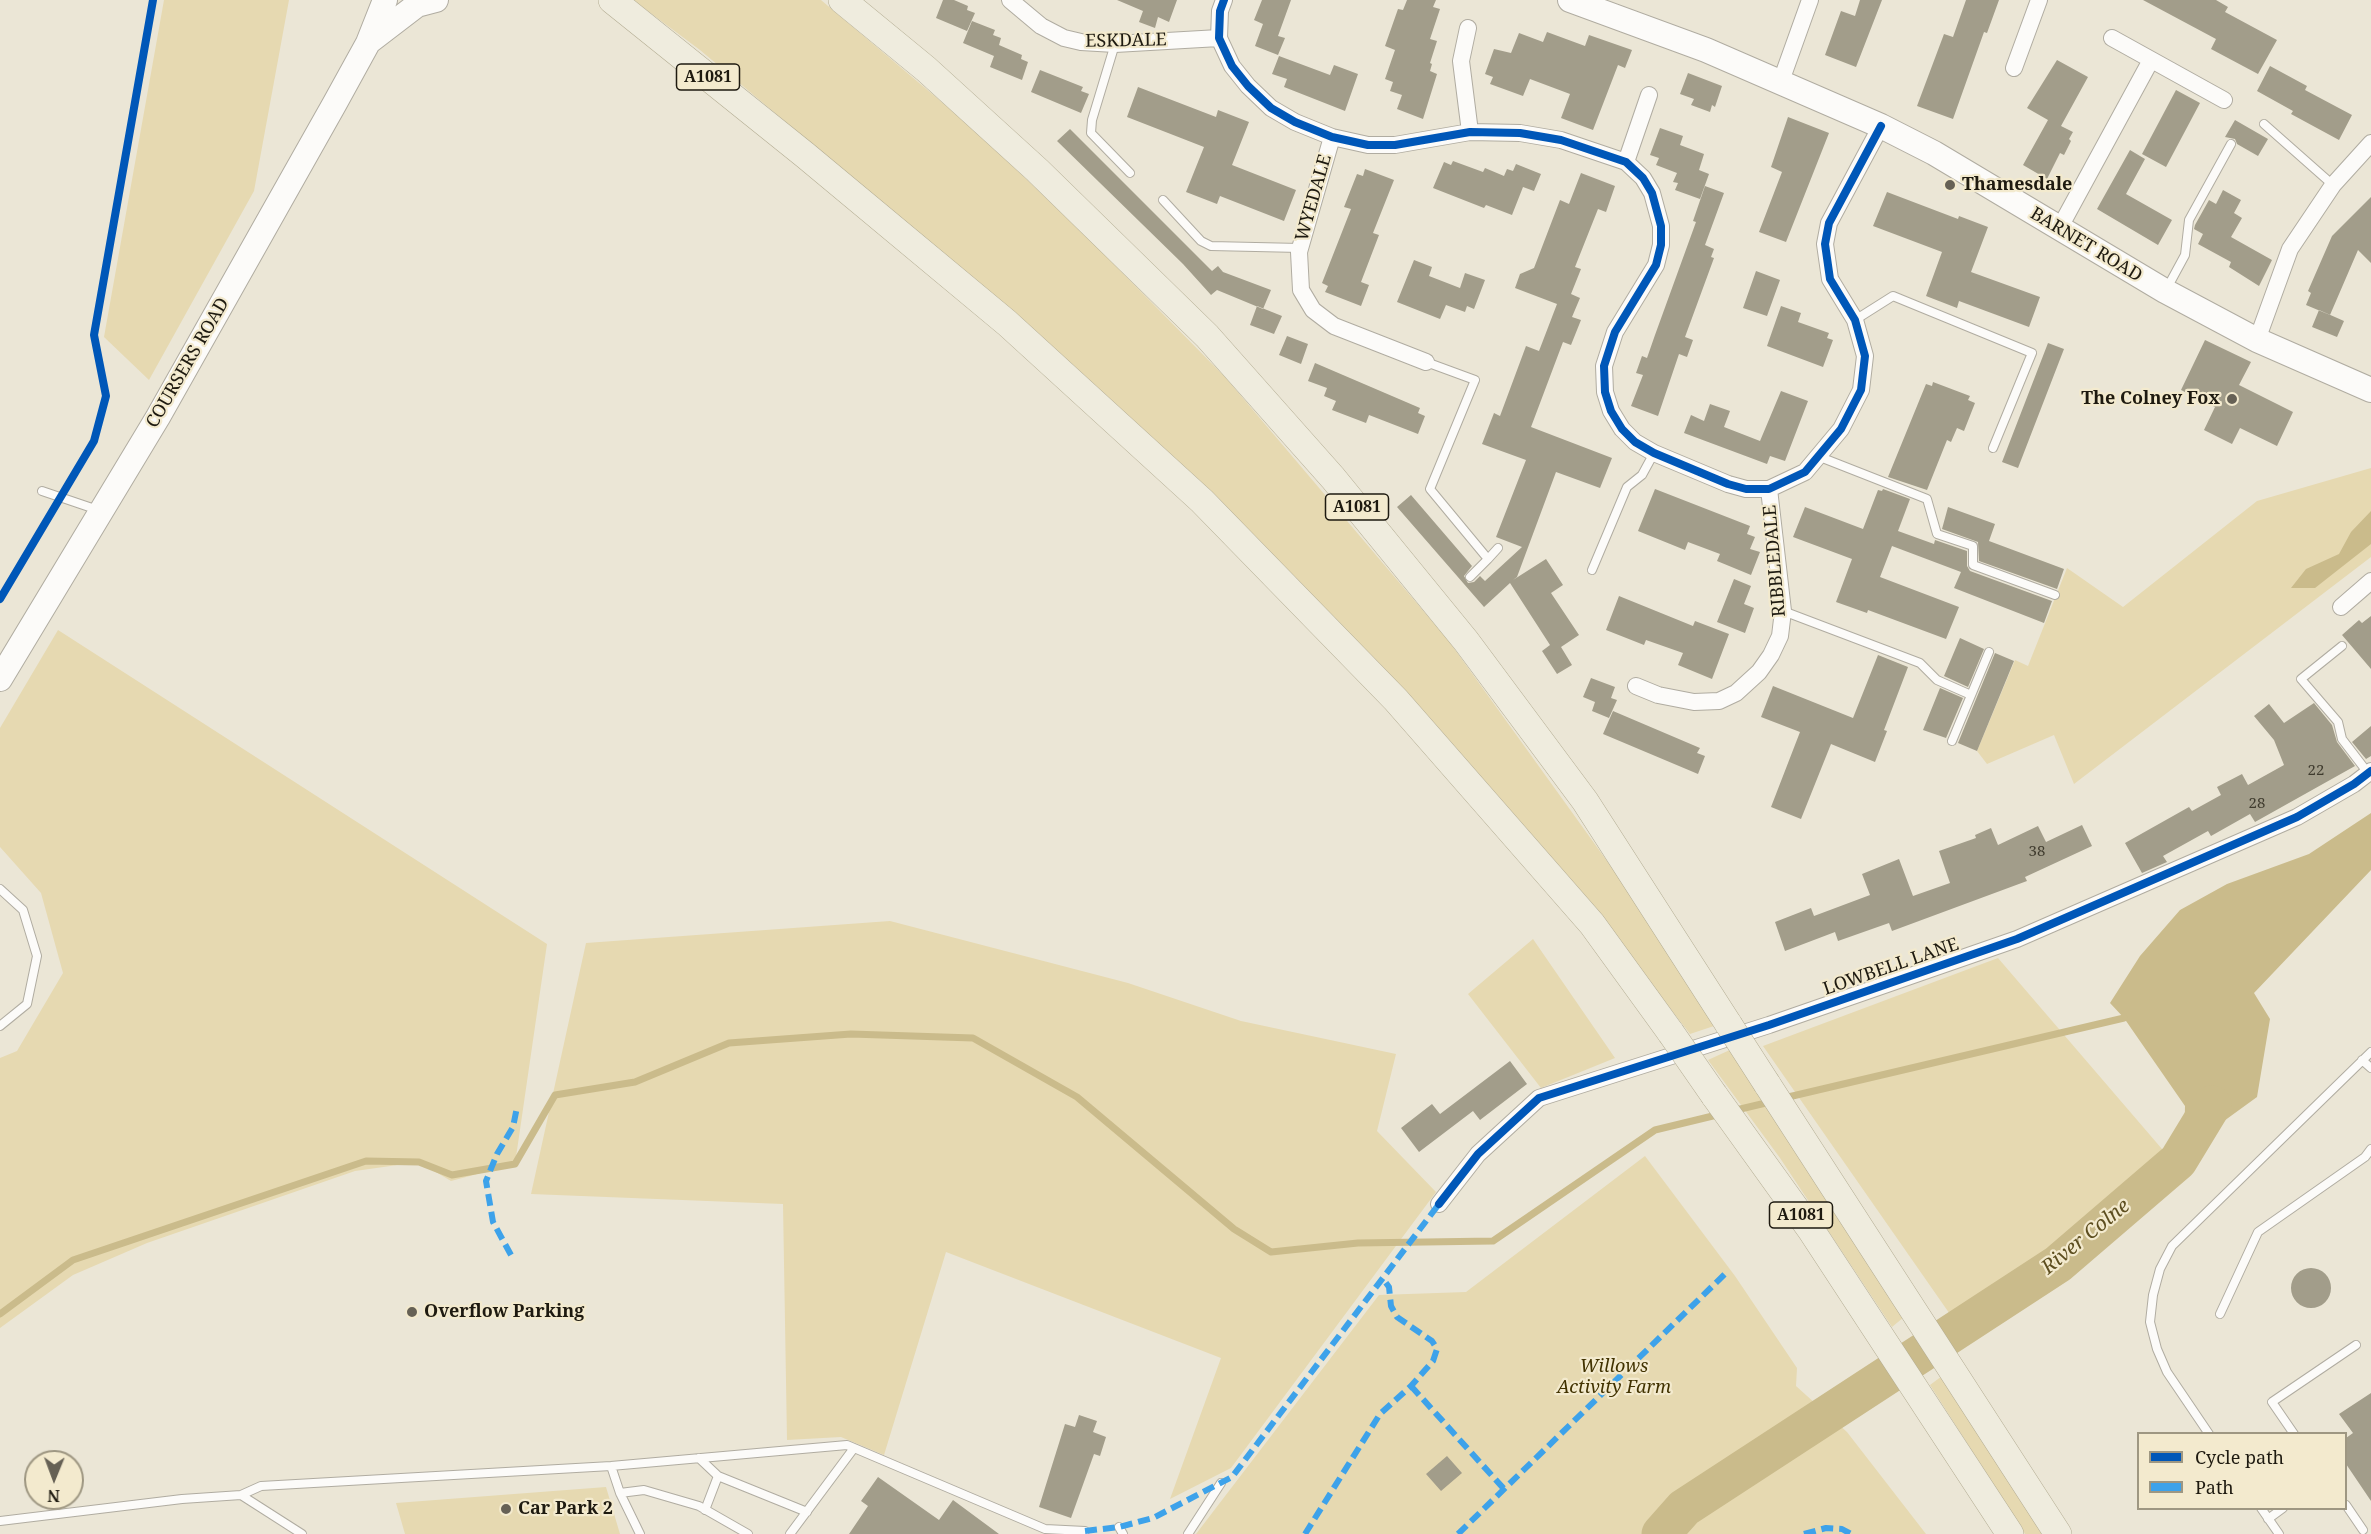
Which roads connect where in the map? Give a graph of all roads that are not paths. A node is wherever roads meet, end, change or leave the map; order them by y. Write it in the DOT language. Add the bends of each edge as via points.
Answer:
graph roads {
  1 [pos="385,0"];
  2 [pos="436,0"];
  3 [pos="612,0"];
  4 [pos="842,0"];
  5 [pos="1010,0"];
  6 [pos="1224,0"];
  7 [pos="1810,0"];
  8 [pos="2038,0"];
  9 [pos="1581,2"];
  10 [pos="1468,28"];
  11 [pos="1219,38"];
  12 [pos="2112,38"];
  13 [pos="368,43"];
  14 [pos="1114,44"];
  15 [pos="2151,60"];
  16 [pos="2014,68"];
  17 [pos="1781,81"];
  18 [pos="1649,95"];
  19 [pos="2224,100"];
  20 [pos="2264,124"];
  21 [pos="1881,126"];
  22 [pos="1470,132"];
  23 [pos="1332,137"];
  24 [pos="2371,143"];
  25 [pos="2231,144"];
  26 [pos="1626,162"];
  27 [pos="1130,173"];
  28 [pos="2333,184"];
  29 [pos="1163,200"];
  30 [pos="2059,229"];
  31 [pos="1300,248"];
  32 [pos="2165,291"];
  33 [pos="1855,320"];
  34 [pos="2257,340"];
  35 [pos="1426,362"];
  36 [pos="2371,390"];
  37 [pos="1993,448"];
  38 [pos="1654,453"];
  39 [pos="1820,457"];
  40 [pos="1769,489"];
  41 [pos="42,491"];
  42 [pos="101,511"];
  43 [pos="1498,548"];
  44 [pos="1488,559"];
  45 [pos="1592,570"];
  46 [pos="1470,578"];
  47 [pos="2371,582"];
  48 [pos="2055,595"];
  49 [pos="2341,607"];
  50 [pos="1783,611"];
  51 [pos="2342,646"];
  52 [pos="1989,652"];
  53 [pos="0,680"];
  54 [pos="1636,686"];
  55 [pos="1971,695"];
  56 [pos="1952,741"];
  57 [pos="2369,772"];
  58 [pos="0,889"];
  59 [pos="0,1026"];
  60 [pos="2371,1052"];
  61 [pos="2362,1060"];
  62 [pos="2371,1068"];
  63 [pos="2371,1149"];
  64 [pos="1440,1204"];
  65 [pos="2220,1314"];
  66 [pos="2356,1345"];
  67 [pos="2208,1432"];
  68 [pos="2293,1432"];
  69 [pos="854,1448"];
  70 [pos="699,1458"];
  71 [pos="611,1466"];
  72 [pos="718,1476"];
  73 [pos="1221,1483"];
  74 [pos="620,1493"];
  75 [pos="241,1495"];
  76 [pos="2347,1506"];
  77 [pos="705,1510"];
  78 [pos="2262,1510"];
  79 [pos="2282,1510"];
  80 [pos="807,1512"];
  81 [pos="2268,1519"];
  82 [pos="0,1521"];
  83 [pos="2363,1530"];
  84 [pos="1085,1531"];
  85 [pos="1045,1532"];
  86 [pos="302,1534"];
  87 [pos="640,1534"];
  88 [pos="748,1534"];
  89 [pos="790,1534"];
  90 [pos="1188,1534"];
  91 [pos="2010,1534"];
  92 [pos="2058,1534"];
  93 [pos="2279,1534"];
  1 -- 13 [label="street, COURSERS ROAD"];
  2 -- 13 [label="street, COURSERS ROAD" via="417,5"];
  3 -- 91 [label="main road, A1081, bridge" via="1007,323 1202,501 1396,700 1592,924 1811,1230"];
  4 -- 92 [label="main road, A1081, bridge" via="926,69 1046,178 1207,336 1334,478 1466,641 1585,801"];
  5 -- 14 [label="street, ESKDALE" via="1041,26 1064,38"];
  6 -- 11 [label="street"];
  7 -- 17 [label="street"];
  8 -- 16 [label="street"];
  9 -- 17 [label="street, BARNET ROAD"];
  10 -- 22 [label="street" via="1461,61"];
  11 -- 14 [label="street, ESKDALE"];
  11 -- 23 [label="street" via="1232,66 1271,108"];
  12 -- 15 [label="street"];
  13 -- 42 [label="street, COURSERS ROAD"];
  14 -- 27 [label="lane" via="1091,133"];
  15 -- 19 [label="street"];
  15 -- 30 [label="street"];
  17 -- 21 [label="street, BARNET ROAD"];
  18 -- 26 [label="street"];
  20 -- 28 [label="lane"];
  21 -- 30 [label="street, BARNET ROAD" via="1934,153"];
  21 -- 33 [label="street" via="1829,223 1826,244 1830,279"];
  22 -- 23 [label="street" via="1395,145 1368,145"];
  22 -- 26 [label="street" via="1520,133 1561,140"];
  23 -- 31 [label="street, WYEDALE"];
  24 -- 28 [label="street"];
  25 -- 32 [label="lane" via="2189,220 2185,255"];
  26 -- 38 [label="street" via="1652,193 1661,226 1661,245 1656,265 1615,333 1605,366 1605,392 1622,429"];
  28 -- 34 [label="street" via="2290,249"];
  29 -- 31 [label="lane" via="1201,241 1211,246"];
  30 -- 32 [label="street, BARNET ROAD"];
  31 -- 35 [label="street, WYEDALE" via="1300,290 1313,310 1334,326"];
  32 -- 34 [label="street, BARNET ROAD"];
  33 -- 37 [label="lane" via="1893,296 2032,353"];
  33 -- 39 [label="street" via="1864,356 1864,377 1854,407"];
  34 -- 36 [label="street, BARNET ROAD"];
  35 -- 44 [label="lane" via="1474,380 1430,489"];
  38 -- 40 [label="street" via="1728,484"];
  38 -- 45 [label="lane" via="1642,475 1627,487"];
  39 -- 40 [label="street" via="1805,472"];
  39 -- 48 [label="lane" via="1927,500 1937,534 1973,546 1973,565"];
  40 -- 50 [label="street, RIBBLEDALE"];
  41 -- 42 [label="lane"];
  42 -- 53 [label="street, COURSERS ROAD"];
  43 -- 44 [label="lane"];
  44 -- 46 [label="lane"];
  47 -- 49 [label="street"];
  50 -- 54 [label="street, RIBBLEDALE" via="1780,636 1771,655 1736,693 1719,701 1694,702"];
  50 -- 55 [label="lane" via="1920,663 1937,680"];
  51 -- 57 [label="lane" via="2301,679 2338,722 2342,739"];
  52 -- 55 [label="lane"];
  55 -- 56 [label="lane"];
  57 -- 64 [label="street, LOWBELL LANE" via="2297,817 2017,939 1769,1025 1539,1098 1478,1154"];
  58 -- 59 [label="lane" via="22,910 38,956 27,1004"];
  60 -- 61 [label="lane"];
  61 -- 62 [label="lane"];
  61 -- 67 [label="lane" via="2172,1246 2160,1269 2150,1322 2157,1349 2167,1372"];
  63 -- 65 [label="lane" via="2258,1232"];
  66 -- 68 [label="lane" via="2272,1402"];
  69 -- 70 [label="lane" via="847,1445"];
  69 -- 80 [label="lane"];
  69 -- 85 [label="lane"];
  70 -- 71 [label="lane"];
  70 -- 72 [label="lane"];
  71 -- 74 [label="lane"];
  71 -- 75 [label="lane" via="261,1486"];
  72 -- 77 [label="lane"];
  72 -- 80 [label="lane"];
  73 -- 90 [label="lane"];
  74 -- 77 [label="lane" via="644,1490"];
  74 -- 87 [label="lane"];
  75 -- 82 [label="lane"];
  75 -- 86 [label="lane"];
  76 -- 83 [label="lane"];
  77 -- 88 [label="lane"];
  78 -- 81 [label="lane"];
  79 -- 81 [label="lane"];
  80 -- 89 [label="lane"];
  81 -- 93 [label="lane"];
  84 -- 85 [label="lane"];
}
